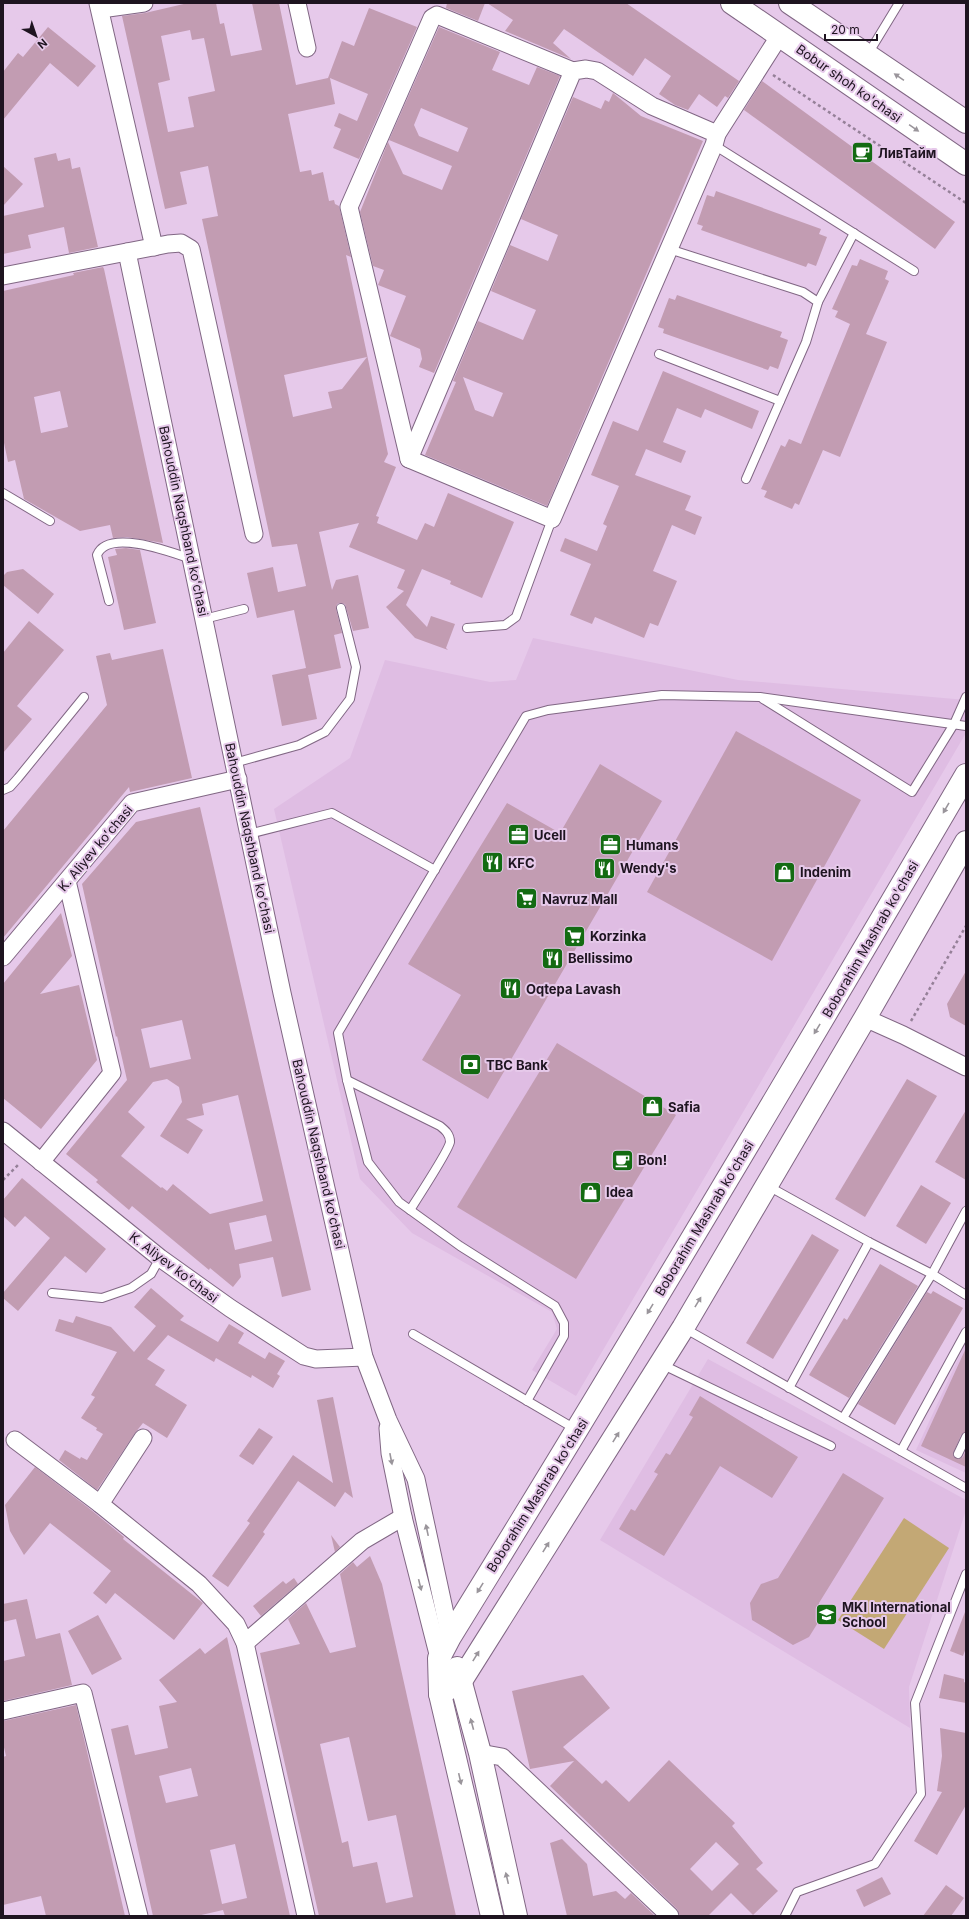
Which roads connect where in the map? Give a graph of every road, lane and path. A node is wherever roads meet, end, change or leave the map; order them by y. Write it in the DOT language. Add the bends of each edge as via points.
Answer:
graph roads {
  1 [pos="144,3"];
  2 [pos="297,3"];
  3 [pos="732,3"];
  4 [pos="899,3"];
  5 [pos="99,6"];
  6 [pos="799,6"];
  7 [pos="780,35"];
  8 [pos="307,48"];
  9 [pos="867,55"];
  10 [pos="760,66"];
  11 [pos="573,71"];
  12 [pos="966,122"];
  13 [pos="716,140"];
  14 [pos="966,164"];
  15 [pos="966,203"];
  16 [pos="854,233"];
  17 [pos="154,247"];
  18 [pos="669,249"];
  19 [pos="127,252"];
  20 [pos="914,271"];
  21 [pos="3,276"];
  22 [pos="818,302"];
  23 [pos="659,354"];
  24 [pos="780,401"];
  25 [pos="409,459"];
  26 [pos="746,479"];
  27 [pos="3,493"];
  28 [pos="552,519"];
  29 [pos="50,520"];
  30 [pos="254,534"];
  31 [pos="192,559"];
  32 [pos="109,601"];
  33 [pos="341,608"];
  34 [pos="244,609"];
  35 [pos="204,619"];
  36 [pos="467,628"];
  37 [pos="84,697"];
  38 [pos="760,697"];
  39 [pos="966,698"];
  40 [pos="954,724"];
  41 [pos="966,726"];
  42 [pos="234,763"];
  43 [pos="966,775"];
  44 [pos="238,780"];
  45 [pos="3,790"];
  46 [pos="249,834"];
  47 [pos="966,842"];
  48 [pos="435,870"];
  49 [pos="906,878"];
  50 [pos="67,881"];
  51 [pos="936,895"];
  52 [pos="966,926"];
  53 [pos="3,957"];
  54 [pos="865,1018"];
  55 [pos="903,1035"];
  56 [pos="966,1067"];
  57 [pos="347,1080"];
  58 [pos="3,1131"];
  59 [pos="36,1157"];
  60 [pos="3,1180"];
  61 [pos="767,1186"];
  62 [pos="410,1210"];
  63 [pos="966,1211"];
  64 [pos="869,1242"];
  65 [pos="160,1258"];
  66 [pos="932,1274"];
  67 [pos="52,1293"];
  68 [pos="966,1295"];
  69 [pos="683,1328"];
  70 [pos="966,1332"];
  71 [pos="413,1334"];
  72 [pos="364,1357"];
  73 [pos="660,1364"];
  74 [pos="790,1388"];
  75 [pos="527,1401"];
  76 [pos="843,1418"];
  77 [pos="388,1420"];
  78 [pos="577,1430"];
  79 [pos="966,1437"];
  80 [pos="143,1438"];
  81 [pos="15,1440"];
  82 [pos="831,1446"];
  83 [pos="901,1451"];
  84 [pos="958,1454"];
  85 [pos="966,1488"];
  86 [pos="100,1504"];
  87 [pos="403,1517"];
  88 [pos="966,1574"];
  89 [pos="450,1637"];
  90 [pos="245,1643"];
  91 [pos="439,1658"];
  92 [pos="460,1681"];
  93 [pos="440,1694"];
  94 [pos="3,1712"];
  95 [pos="480,1753"];
  96 [pos="139,1916"];
  97 [pos="306,1916"];
  98 [pos="492,1916"];
  99 [pos="516,1916"];
  100 [pos="670,1916"];
  101 [pos="785,1916"];
  1 -- 5 [label="street"];
  2 -- 8 [label="street"];
  3 -- 7 [label="main road, Bobur shoh ko'chasi"];
  4 -- 9 [label="lane"];
  5 -- 17 [label="street"];
  6 -- 9 [label="main road"];
  7 -- 10 [label="street"];
  7 -- 14 [label="main road, Bobur shoh ko'chasi, one-way"];
  12 -- 9 [label="main road, one-way"];
  10 -- 13 [label="street"];
  10 -- 15 [label="path"];
  11 -- 13 [label="street" via="597,71 652,106"];
  11 -- 25 [label="street"];
  11 -- 25 [label="street" via="437,15 432,18 349,206"];
  13 -- 16 [label="lane"];
  13 -- 18 [label="street"];
  16 -- 20 [label="lane"];
  16 -- 22 [label="lane"];
  17 -- 19 [label="street"];
  17 -- 30 [label="street" via="180,243 191,249"];
  18 -- 22 [label="lane" via="803,292"];
  18 -- 28 [label="street"];
  19 -- 21 [label="street"];
  19 -- 31 [label="street, Bahouddin Naqshband koʻchasi"];
  22 -- 24 [label="lane" via="806,342"];
  23 -- 24 [label="lane"];
  24 -- 26 [label="lane"];
  25 -- 28 [label="street"];
  27 -- 29 [label="lane"];
  28 -- 36 [label="lane" via="516,617 505,625"];
  31 -- 32 [label="lane" via="160,548 129,543 106,545 97,555"];
  31 -- 35 [label="street, Bahouddin Naqshband koʻchasi"];
  33 -- 42 [label="lane" via="356,667 350,699 325,732 299,746"];
  34 -- 35 [label="lane"];
  35 -- 42 [label="street, Bahouddin Naqshband koʻchasi"];
  37 -- 45 [label="lane" via="18,778 10,787"];
  38 -- 40 [label="lane"];
  38 -- 40 [label="lane" via="912,792"];
  38 -- 48 [label="lane" via="662,695 548,710 526,716"];
  39 -- 40 [label="lane"];
  40 -- 41 [label="lane"];
  42 -- 44 [label="street, Bahouddin Naqshband koʻchasi"];
  43 -- 49 [label="main road, Boborahim Mashrab ko'chasi, one-way"];
  44 -- 46 [label="street, Bahouddin Naqshband koʻchasi"];
  44 -- 50 [label="street, K. Aliyev koʻchasi" via="132,803"];
  46 -- 48 [label="lane" via="332,813"];
  46 -- 72 [label="street, Bahouddin Naqshband koʻchasi"];
  47 -- 51 [label="main road"];
  48 -- 57 [label="lane" via="338,1033"];
  49 -- 51 [label="main road"];
  49 -- 78 [label="main road, Boborahim Mashrab ko'chasi, one-way"];
  50 -- 53 [label="street, K. Aliyev koʻchasi"];
  50 -- 59 [label="street" via="112,1073"];
  51 -- 54 [label="main road"];
  52 -- 55 [label="path"];
  54 -- 55 [label="street"];
  54 -- 61 [label="main road"];
  55 -- 56 [label="street"];
  57 -- 62 [label="lane" via="368,1162 399,1202"];
  57 -- 62 [label="lane" via="440,1126 448,1134 450,1142"];
  58 -- 59 [label="street, K. Aliyev koʻchasi"];
  59 -- 60 [label="path"];
  59 -- 65 [label="street, K. Aliyev koʻchasi"];
  61 -- 64 [label="lane"];
  69 -- 61 [label="main road, one-way"];
  62 -- 75 [label="lane" via="460,1246 555,1306 564,1322 564,1336"];
  63 -- 66 [label="lane"];
  64 -- 66 [label="lane"];
  64 -- 74 [label="lane"];
  65 -- 67 [label="lane" via="151,1274 130,1288 102,1298"];
  65 -- 72 [label="street, K. Aliyev koʻchasi" via="304,1356 316,1360"];
  66 -- 68 [label="lane"];
  66 -- 76 [label="lane"];
  69 -- 73 [label="main road"];
  69 -- 74 [label="lane"];
  70 -- 83 [label="lane"];
  71 -- 75 [label="lane"];
  72 -- 77 [label="street, Bahouddin Naqshband koʻchasi"];
  73 -- 82 [label="lane"];
  92 -- 73 [label="main road, one-way"];
  74 -- 76 [label="lane"];
  75 -- 78 [label="lane"];
  76 -- 83 [label="lane"];
  77 -- 87 [label="street, one-way" via="390,1453"];
  89 -- 77 [label="street, one-way" via="416,1479"];
  78 -- 89 [label="main road, Boborahim Mashrab ko'chasi, one-way"];
  79 -- 84 [label="lane"];
  80 -- 86 [label="street"];
  81 -- 86 [label="street"];
  83 -- 85 [label="lane"];
  86 -- 90 [label="street" via="199,1584 236,1624"];
  87 -- 90 [label="street" via="362,1540"];
  87 -- 91 [label="street, one-way"];
  88 -- 101 [label="lane" via="915,1703 921,1794 875,1864 797,1892"];
  89 -- 91 [label="main road, Boborahim Mashrab ko'chasi"];
  89 -- 92 [label="main road"];
  90 -- 97 [label="street"];
  91 -- 93 [label="main road"];
  92 -- 93 [label="main road"];
  95 -- 92 [label="main road, one-way"];
  93 -- 98 [label="main road, one-way"];
  94 -- 96 [label="street" via="83,1693"];
  99 -- 95 [label="main road, one-way"];
  95 -- 100 [label="street" via="502,1756"];
}
